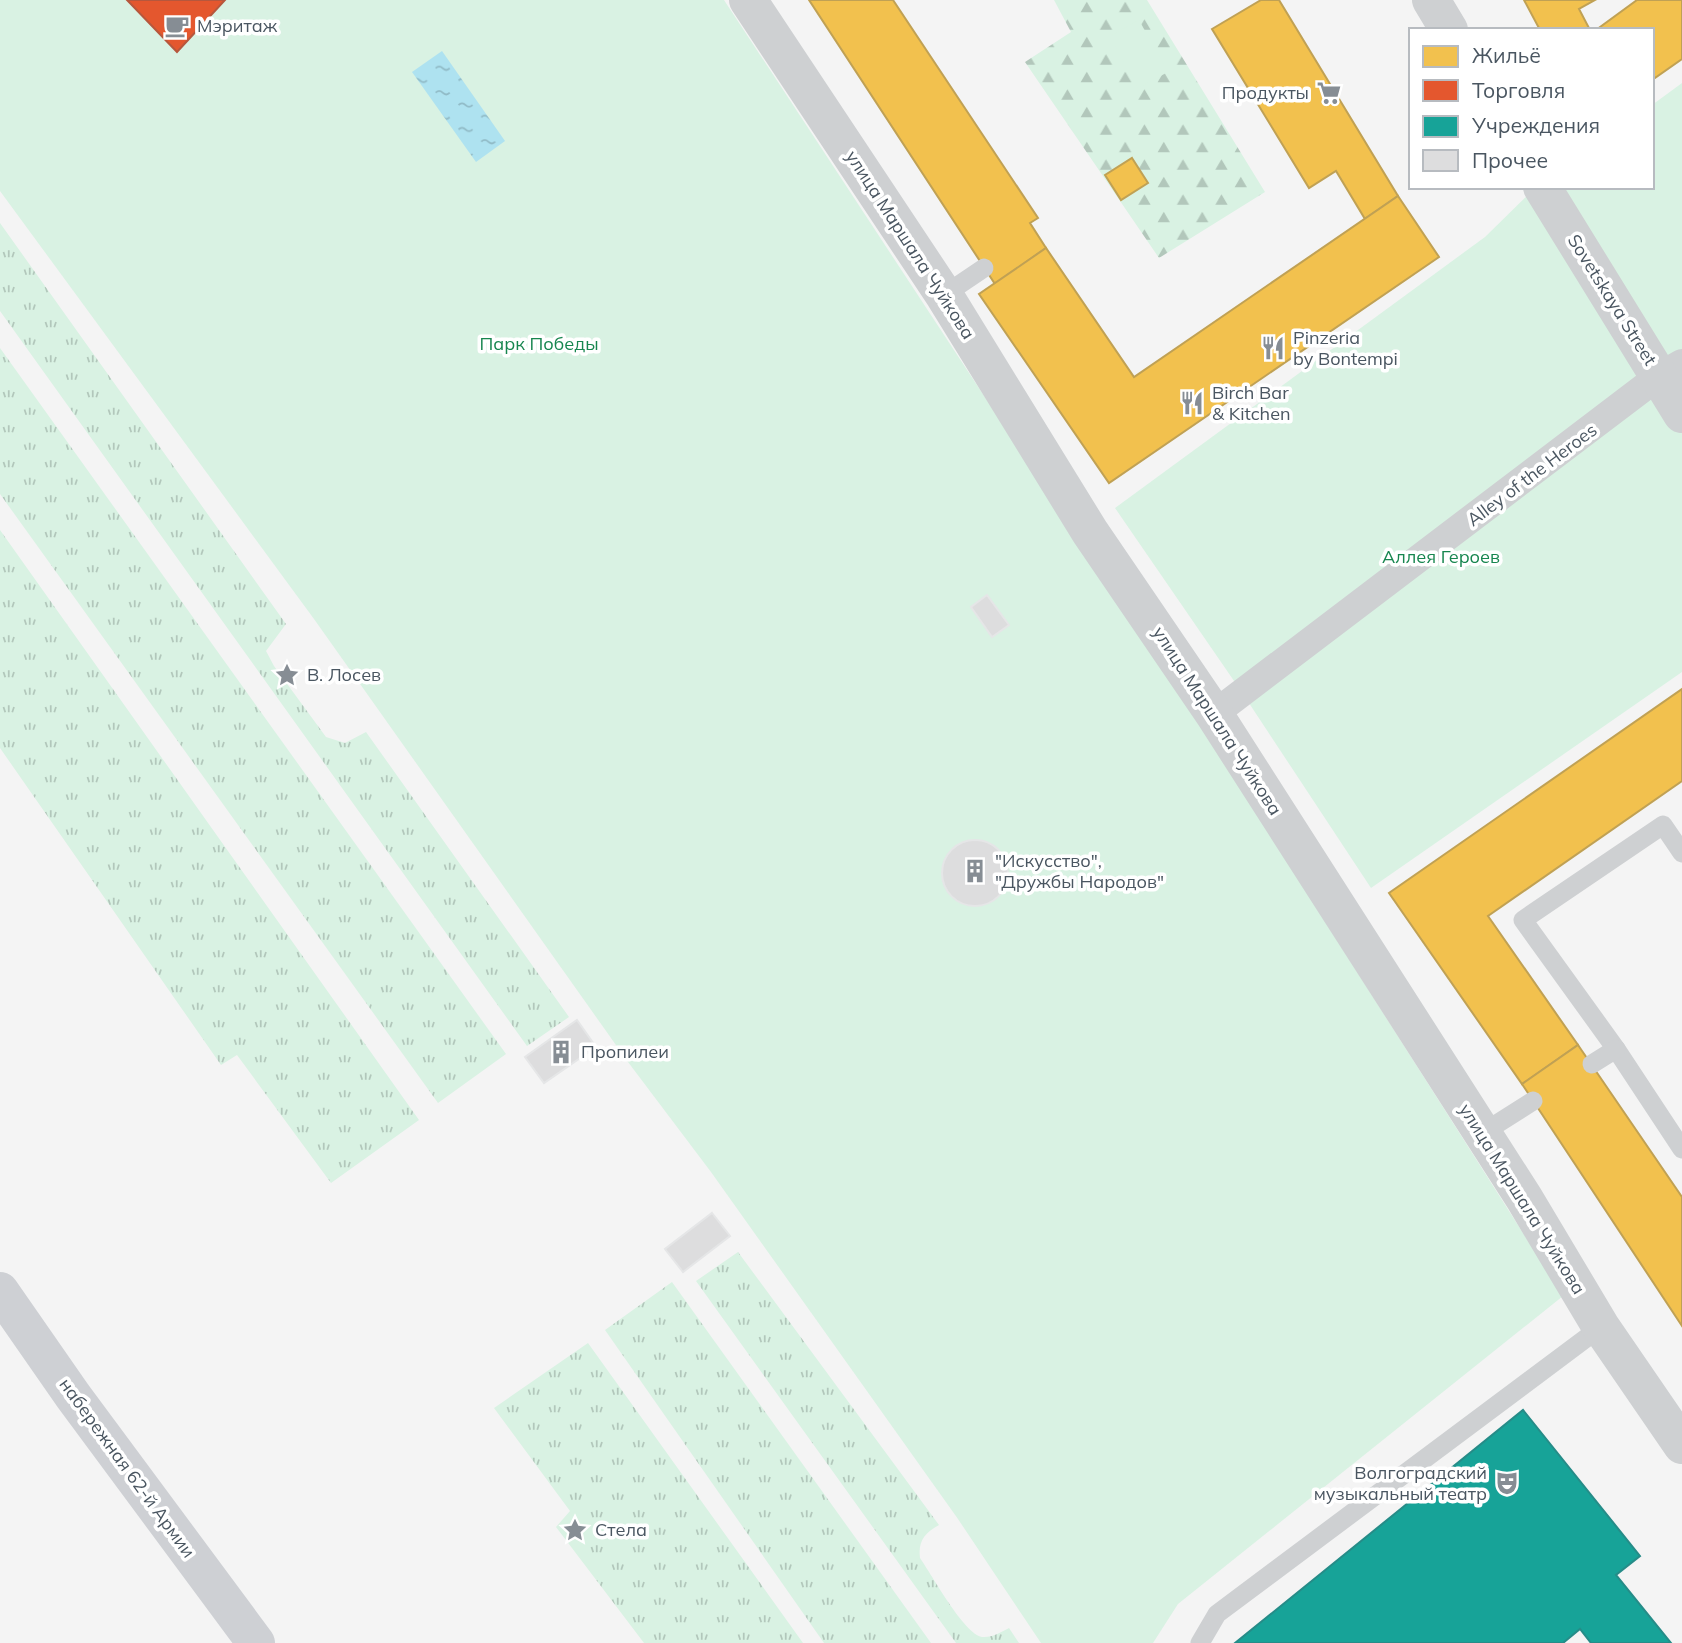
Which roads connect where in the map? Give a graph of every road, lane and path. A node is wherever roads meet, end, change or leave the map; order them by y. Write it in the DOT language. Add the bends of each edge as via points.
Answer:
graph roads {
  1 [pos="748,0"];
  2 [pos="1431,0"];
  3 [pos="1448,28"];
  4 [pos="1543,189"];
  5 [pos="984,268"];
  6 [pos="944,295"];
  7 [pos="1671,369"];
  8 [pos="1682,414"];
  9 [pos="1214,714"];
  10 [pos="1682,853"];
  11 [pos="1616,1049"];
  12 [pos="1592,1064"];
  13 [pos="1533,1101"];
  14 [pos="1481,1134"];
  15 [pos="1682,1149"];
  16 [pos="0,1291"];
  17 [pos="1601,1327"];
  18 [pos="1682,1445"];
  19 [pos="256,1643"];
  20 [pos="1200,1643"];
  1 -- 6 [label="street, улица Маршала Чуйкова"];
  2 -- 3 [label="street"];
  4 -- 7 [label="street, Sovetskaya Street"];
  5 -- 6 [label="lane"];
  6 -- 9 [label="street, улица Маршала Чуйкова" via="1090,532"];
  7 -- 8 [label="street, Sovetskaya Street"];
  7 -- 9 [label="street, Alley of the Heroes"];
  9 -- 14 [label="street, улица Маршала Чуйкова"];
  10 -- 11 [label="lane" via="1663,825 1523,920"];
  11 -- 12 [label="lane"];
  11 -- 15 [label="lane"];
  13 -- 14 [label="lane"];
  14 -- 17 [label="street, улица Маршала Чуйкова"];
  16 -- 19 [label="main road, набережная 62-й Армии"];
  17 -- 18 [label="street, улица Маршала Чуйкова"];
  17 -- 20 [label="lane" via="1217,1614"];
}
